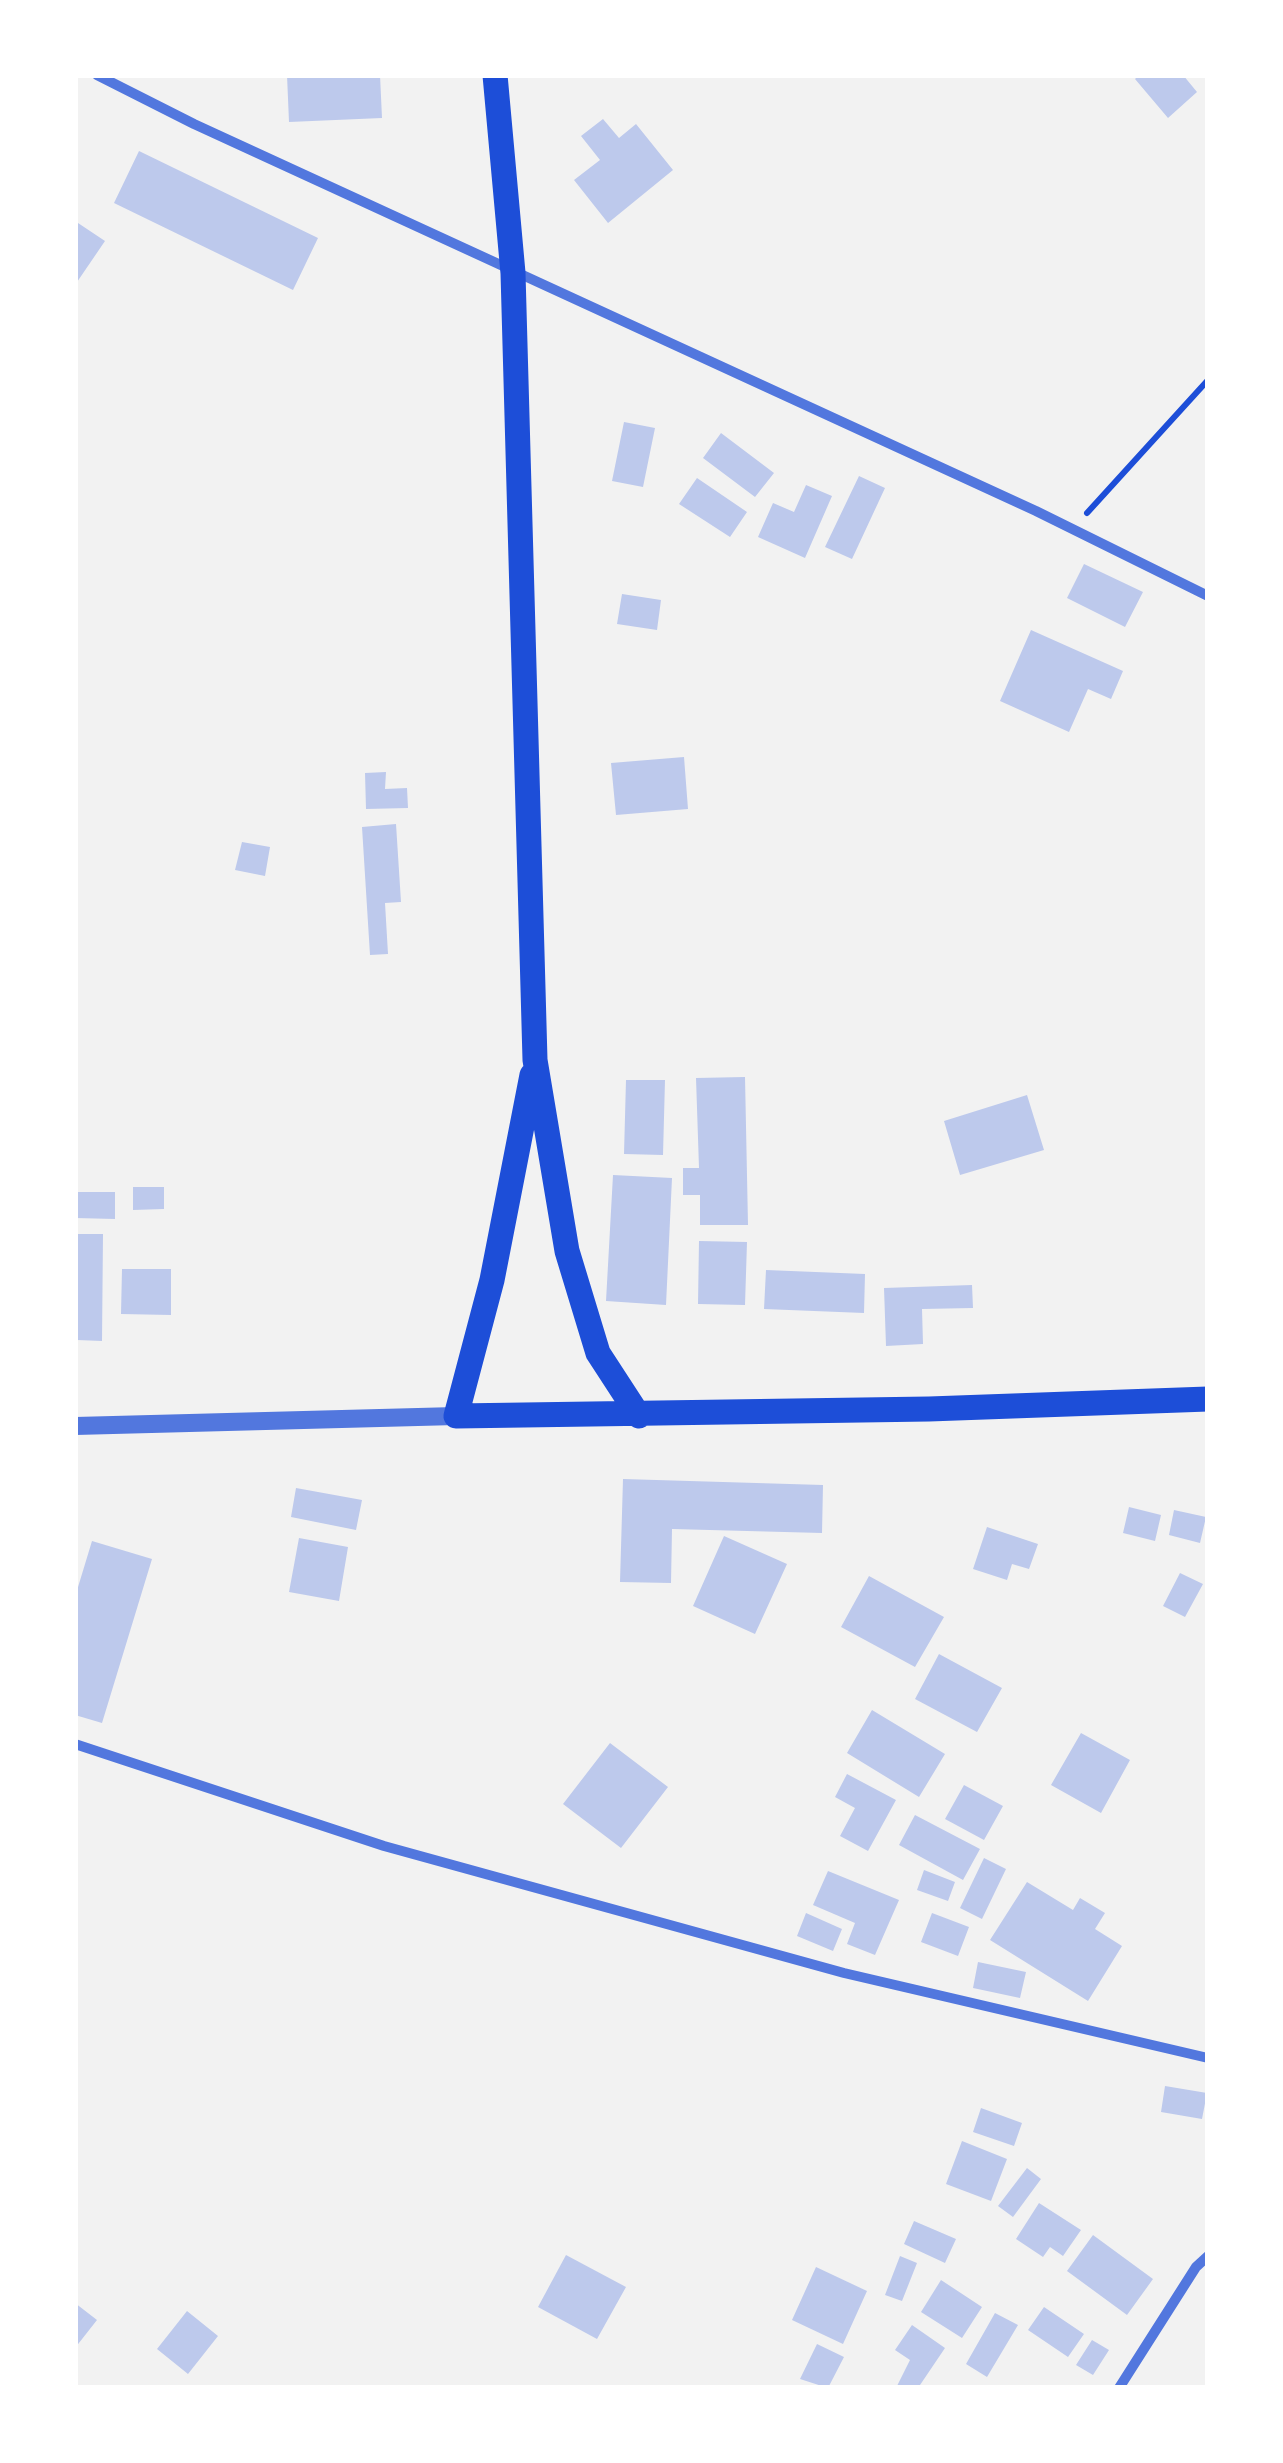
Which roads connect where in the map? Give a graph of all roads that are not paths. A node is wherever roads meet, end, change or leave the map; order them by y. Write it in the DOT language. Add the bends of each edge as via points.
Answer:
graph roads {
  1 [pos="97,75"];
  2 [pos="495,75"];
  3 [pos="513,272"];
  4 [pos="1208,596"];
  5 [pos="534,1060"];
  6 [pos="1208,1399"];
  7 [pos="456,1416"];
  8 [pos="639,1416"];
  9 [pos="75,1426"];
  10 [pos="75,1744"];
  11 [pos="1208,2058"];
  12 [pos="1208,2256"];
  13 [pos="1119,2388"];
  1 -- 3 [label="street"];
  2 -- 3 [label="main road"];
  3 -- 4 [label="street"];
  3 -- 5 [label="main road"];
  5 -- 7 [label="main road" via="492,1280"];
  5 -- 8 [label="main road" via="567,1252 598,1353"];
  6 -- 8 [label="main road"];
  7 -- 8 [label="main road"];
  7 -- 9 [label="street"];
  10 -- 11 [label="street" via="384,1846 844,1972"];
  12 -- 13 [label="street"];
}
